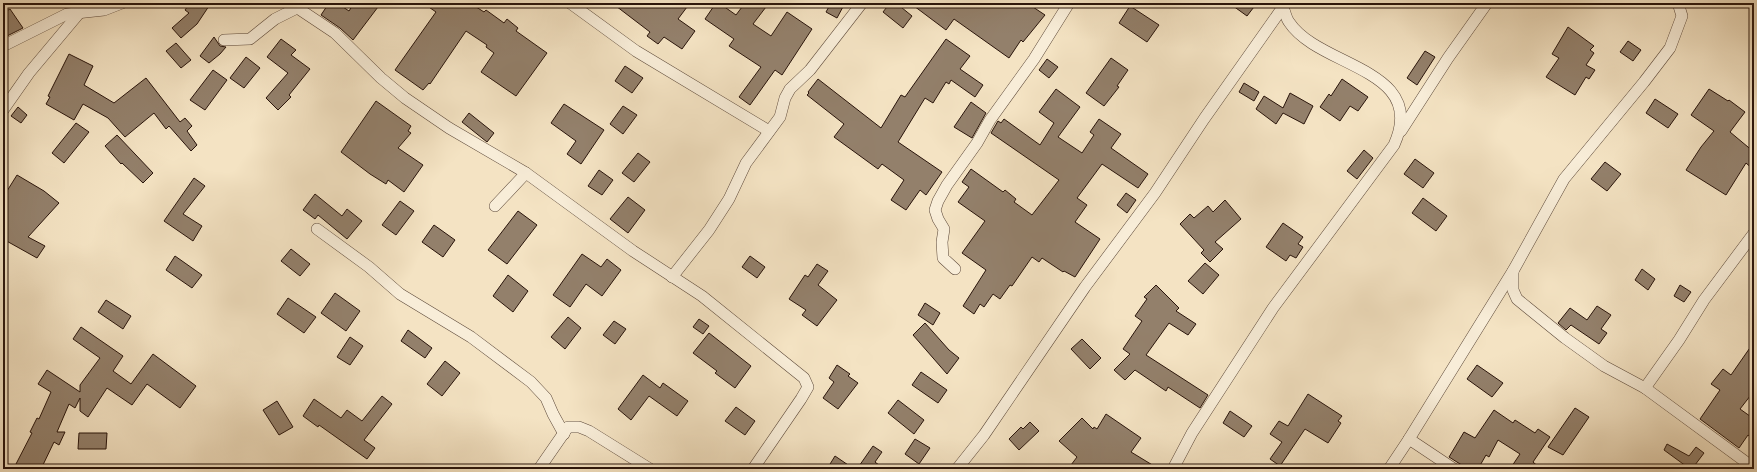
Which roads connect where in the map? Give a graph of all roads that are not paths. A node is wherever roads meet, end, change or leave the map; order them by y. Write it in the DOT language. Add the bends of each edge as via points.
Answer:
graph roads {
  1 [pos="122,3"];
  2 [pos="570,3"];
  3 [pos="862,3"];
  4 [pos="1069,3"];
  5 [pos="1487,3"];
  6 [pos="1678,3"];
  7 [pos="294,5"];
  8 [pos="1284,5"];
  9 [pos="81,11"];
  10 [pos="224,40"];
  11 [pos="3,46"];
  12 [pos="3,110"];
  13 [pos="769,132"];
  14 [pos="1400,133"];
  15 [pos="526,174"];
  16 [pos="495,206"];
  17 [pos="317,229"];
  18 [pos="1754,233"];
  19 [pos="955,269"];
  20 [pos="1513,271"];
  21 [pos="672,277"];
  22 [pos="1645,388"];
  23 [pos="564,434"];
  24 [pos="1409,440"];
  25 [pos="1754,468"];
  26 [pos="539,469"];
  27 [pos="650,469"];
  28 [pos="753,469"];
  29 [pos="957,469"];
  30 [pos="1173,469"];
  31 [pos="1389,469"];
  32 [pos="1454,469"];
  1 -- 9 [label="street" via="104,10"];
  2 -- 13 [label="street" via="636,51"];
  3 -- 13 [label="street" via="810,70 790,89 780,117"];
  4 -- 19 [label="street" via="938,201 935,210 944,229 943,258"];
  5 -- 14 [label="street"];
  6 -- 20 [label="street" via="1682,16 1670,48 1564,179"];
  7 -- 10 [label="street" via="250,38"];
  7 -- 15 [label="street" via="335,33 405,98 449,128"];
  8 -- 14 [label="street" via="1289,21 1304,37 1380,79 1395,94 1401,115"];
  8 -- 29 [label="street" via="1155,193 1085,286 984,435"];
  9 -- 11 [label="street" via="67,14"];
  9 -- 12 [label="street" via="29,73"];
  13 -- 21 [label="street" via="746,163 729,199 709,230"];
  14 -- 30 [label="street" via="1394,145 1273,308 1192,433"];
  15 -- 16 [label="street"];
  15 -- 21 [label="street"];
  17 -- 23 [label="street" via="369,267 400,294 471,337 531,382 546,398"];
  18 -- 22 [label="street" via="1704,300"];
  20 -- 22 [label="street" via="1513,290 1517,299 1604,366"];
  20 -- 24 [label="street"];
  21 -- 28 [label="street" via="702,296 804,378 808,387"];
  22 -- 25 [label="street"];
  23 -- 26 [label="street"];
  23 -- 27 [label="street" via="568,427 579,427 589,431"];
  24 -- 31 [label="street"];
  24 -- 32 [label="street"];
}
